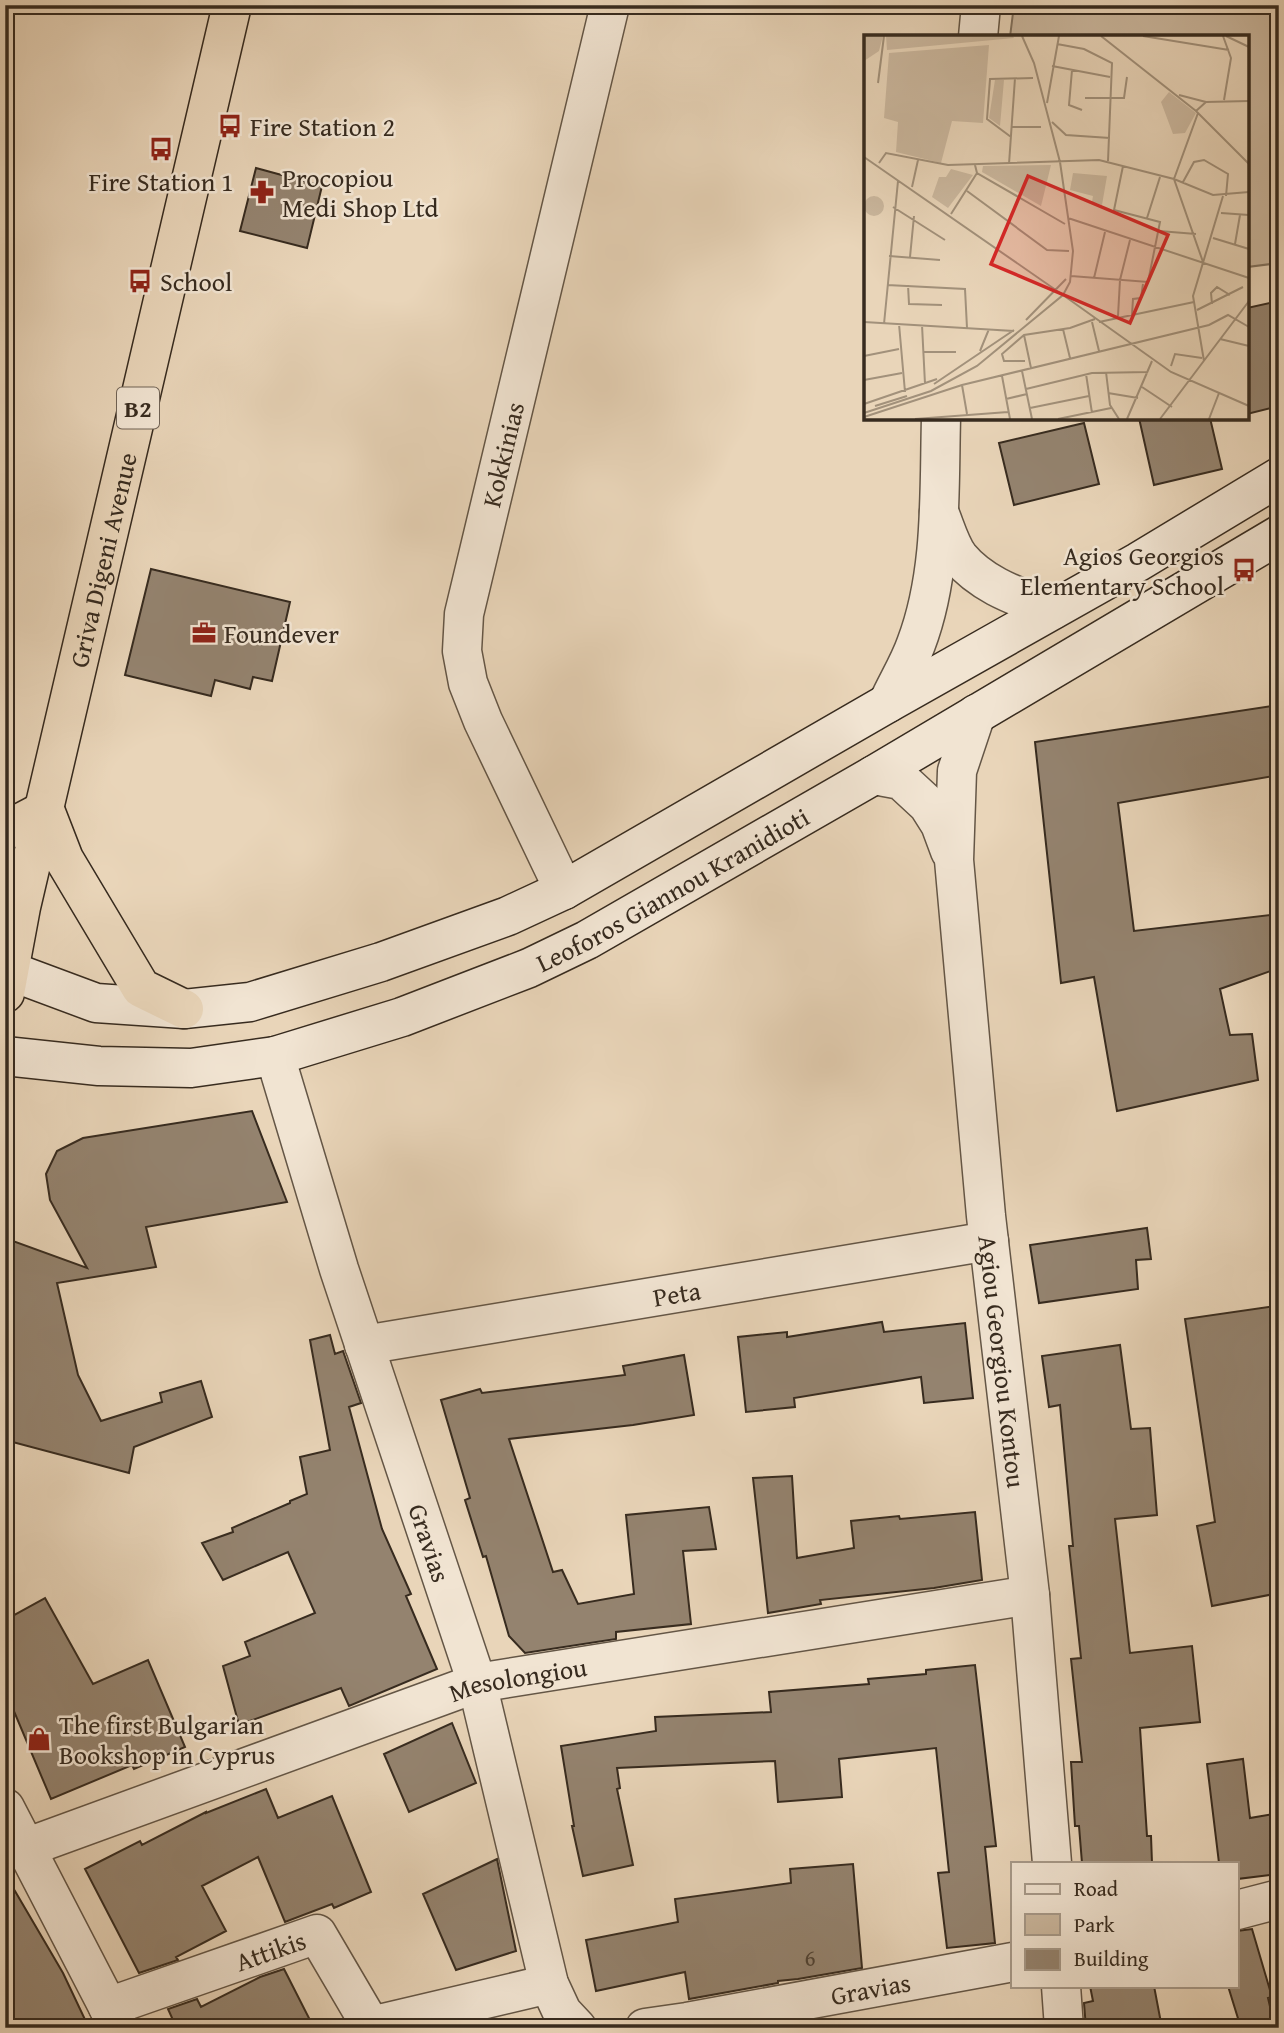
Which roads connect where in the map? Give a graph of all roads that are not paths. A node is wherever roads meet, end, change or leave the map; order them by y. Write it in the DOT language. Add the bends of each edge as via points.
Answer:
graph roads {
  1 [pos="232,5"];
  2 [pos="610,5"];
  3 [pos="981,5"];
  4 [pos="978,35"];
  5 [pos="941,420"];
  6 [pos="1279,477"];
  7 [pos="939,510"];
  8 [pos="1279,535"];
  9 [pos="1052,610"];
  10 [pos="888,703"];
  11 [pos="976,715"];
  12 [pos="874,775"];
  13 [pos="45,810"];
  14 [pos="5,831"];
  15 [pos="954,860"];
  16 [pos="564,890"];
  17 [pos="8,982"];
  18 [pos="184,1009"];
  19 [pos="5,1056"];
  20 [pos="275,1056"];
  21 [pos="989,1241"];
  22 [pos="364,1345"];
  23 [pos="1030,1595"];
  24 [pos="477,1683"];
  25 [pos="5,1808"];
  26 [pos="25,1848"];
  27 [pos="1052,1862"];
  28 [pos="1279,1899"];
  29 [pos="1238,1910"];
  30 [pos="1011,1962"];
  31 [pos="549,1984"];
  32 [pos="1061,1988"];
  33 [pos="113,2017"];
  34 [pos="687,2025"];
  35 [pos="577,2028"];
  36 [pos="645,2028"];
  37 [pos="1064,2028"];
  1 -- 13 [label="highway, Griva Digeni Avenue / B2"];
  2 -- 16 [label="street, Kokkinias" via="464,614 462,651 483,721"];
  3 -- 4 [label="street"];
  5 -- 7 [label="street"];
  6 -- 9 [label="street, Leoforos Giannou Kranidioti"];
  7 -- 9 [label="street" via="958,555 976,574"];
  7 -- 10 [label="street" via="928,605 916,644"];
  8 -- 11 [label="street, Leoforos Giannou Kranidioti"];
  9 -- 10 [label="street, Leoforos Giannou Kranidioti"];
  10 -- 16 [label="street, Leoforos Giannou Kranidioti"];
  11 -- 12 [label="street, Leoforos Giannou Kranidioti"];
  11 -- 15 [label="street, Agiou Georgiou Kontou" via="957,771"];
  12 -- 15 [label="street, Agiou Georgiou Kontou" via="901,780 929,805"];
  12 -- 20 [label="street, Leoforos Giannou Kranidioti" via="587,940 529,968 402,1017"];
  13 -- 14 [label="highway"];
  13 -- 17 [label="highway, Griva Digeni Avenue / B2"];
  13 -- 18 [label="highway" via="64,859 141,988"];
  15 -- 21 [label="street, Agiou Georgiou Kontou"];
  16 -- 18 [label="street, Leoforos Giannou Kranidioti" via="508,916 381,962 250,1002"];
  17 -- 18 [label="street, Leoforos Giannou Kranidioti" via="96,1003"];
  19 -- 20 [label="street, Leoforos Giannou Kranidioti" via="99,1066 191,1068"];
  20 -- 22 [label="street, Gravias"];
  21 -- 22 [label="street, Peta"];
  21 -- 23 [label="street, Agiou Georgiou Kontou"];
  22 -- 24 [label="street, Gravias"];
  23 -- 24 [label="street, Mesolongiou"];
  23 -- 27 [label="street, Agiou Georgiou Kontou"];
  24 -- 26 [label="street, Mesolongiou"];
  24 -- 31 [label="street, Gravias"];
  25 -- 26 [label="street"];
  26 -- 33 [label="street"];
  28 -- 29 [label="street"];
  30 -- 34 [label="street, Gravias"];
  31 -- 33 [label="street, Attikis" via="371,2026 317,1934"];
  31 -- 35 [label="street, Gravias" via="562,2012"];
  32 -- 37 [label="street"];
  34 -- 36 [label="street, Gravias"];
}
